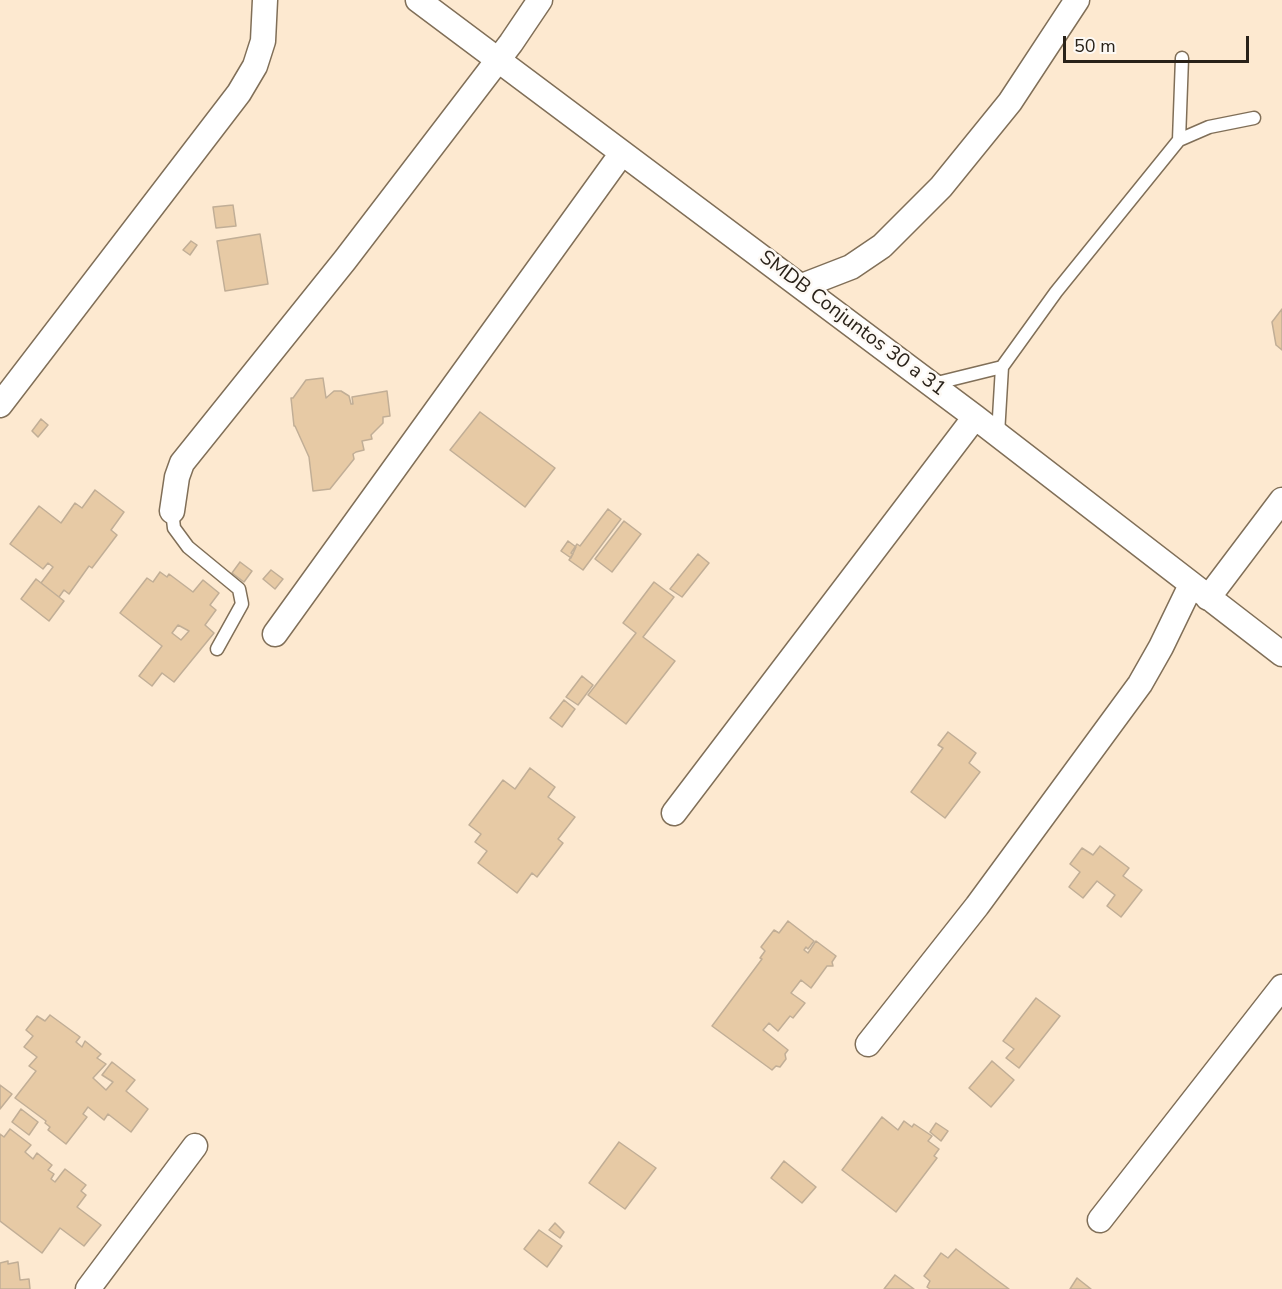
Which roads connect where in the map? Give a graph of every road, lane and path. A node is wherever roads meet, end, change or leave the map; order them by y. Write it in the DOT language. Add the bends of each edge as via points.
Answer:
graph roads {
  1 [pos="265,0"];
  2 [pos="418,0"];
  3 [pos="540,0"];
  4 [pos="1077,0"];
  5 [pos="1182,58"];
  6 [pos="498,60"];
  7 [pos="1254,118"];
  8 [pos="1179,140"];
  9 [pos="622,153"];
  10 [pos="802,286"];
  11 [pos="1002,367"];
  12 [pos="933,384"];
  13 [pos="0,405"];
  14 [pos="975,417"];
  15 [pos="998,435"];
  16 [pos="1282,500"];
  17 [pos="172,511"];
  18 [pos="1199,591"];
  19 [pos="275,634"];
  20 [pos="217,649"];
  21 [pos="1282,654"];
  22 [pos="674,813"];
  23 [pos="1282,987"];
  24 [pos="868,1044"];
  25 [pos="195,1146"];
  26 [pos="1100,1220"];
  27 [pos="88,1289"];
  1 -- 13 [label="street" via="263,41 255,66 239,93"];
  2 -- 6 [label="street, SMDB Conjuntos 30 a 31"];
  3 -- 6 [label="street"];
  4 -- 10 [label="street" via="1010,102 941,187 882,246 851,267"];
  5 -- 8 [label="lane"];
  6 -- 9 [label="street, SMDB Conjuntos 30 a 31"];
  6 -- 17 [label="street" via="183,463"];
  7 -- 8 [label="lane" via="1209,127"];
  8 -- 11 [label="lane" via="1056,292"];
  9 -- 10 [label="street, SMDB Conjuntos 30 a 31"];
  9 -- 19 [label="street"];
  10 -- 12 [label="street, SMDB Conjuntos 30 a 31"];
  11 -- 12 [label="lane"];
  11 -- 15 [label="lane"];
  12 -- 14 [label="street, SMDB Conjuntos 30 a 31"];
  14 -- 15 [label="street, SMDB Conjuntos 30 a 31"];
  14 -- 22 [label="street"];
  15 -- 18 [label="street, SMDB Conjuntos 30 a 31"];
  16 -- 18 [label="street"];
  17 -- 20 [label="lane" via="174,528 188,547 239,589 242,604"];
  18 -- 21 [label="street, SMDB Conjuntos 30 a 31"];
  18 -- 24 [label="street" via="1140,684 977,906"];
  23 -- 26 [label="street"];
  25 -- 27 [label="street"];
}
